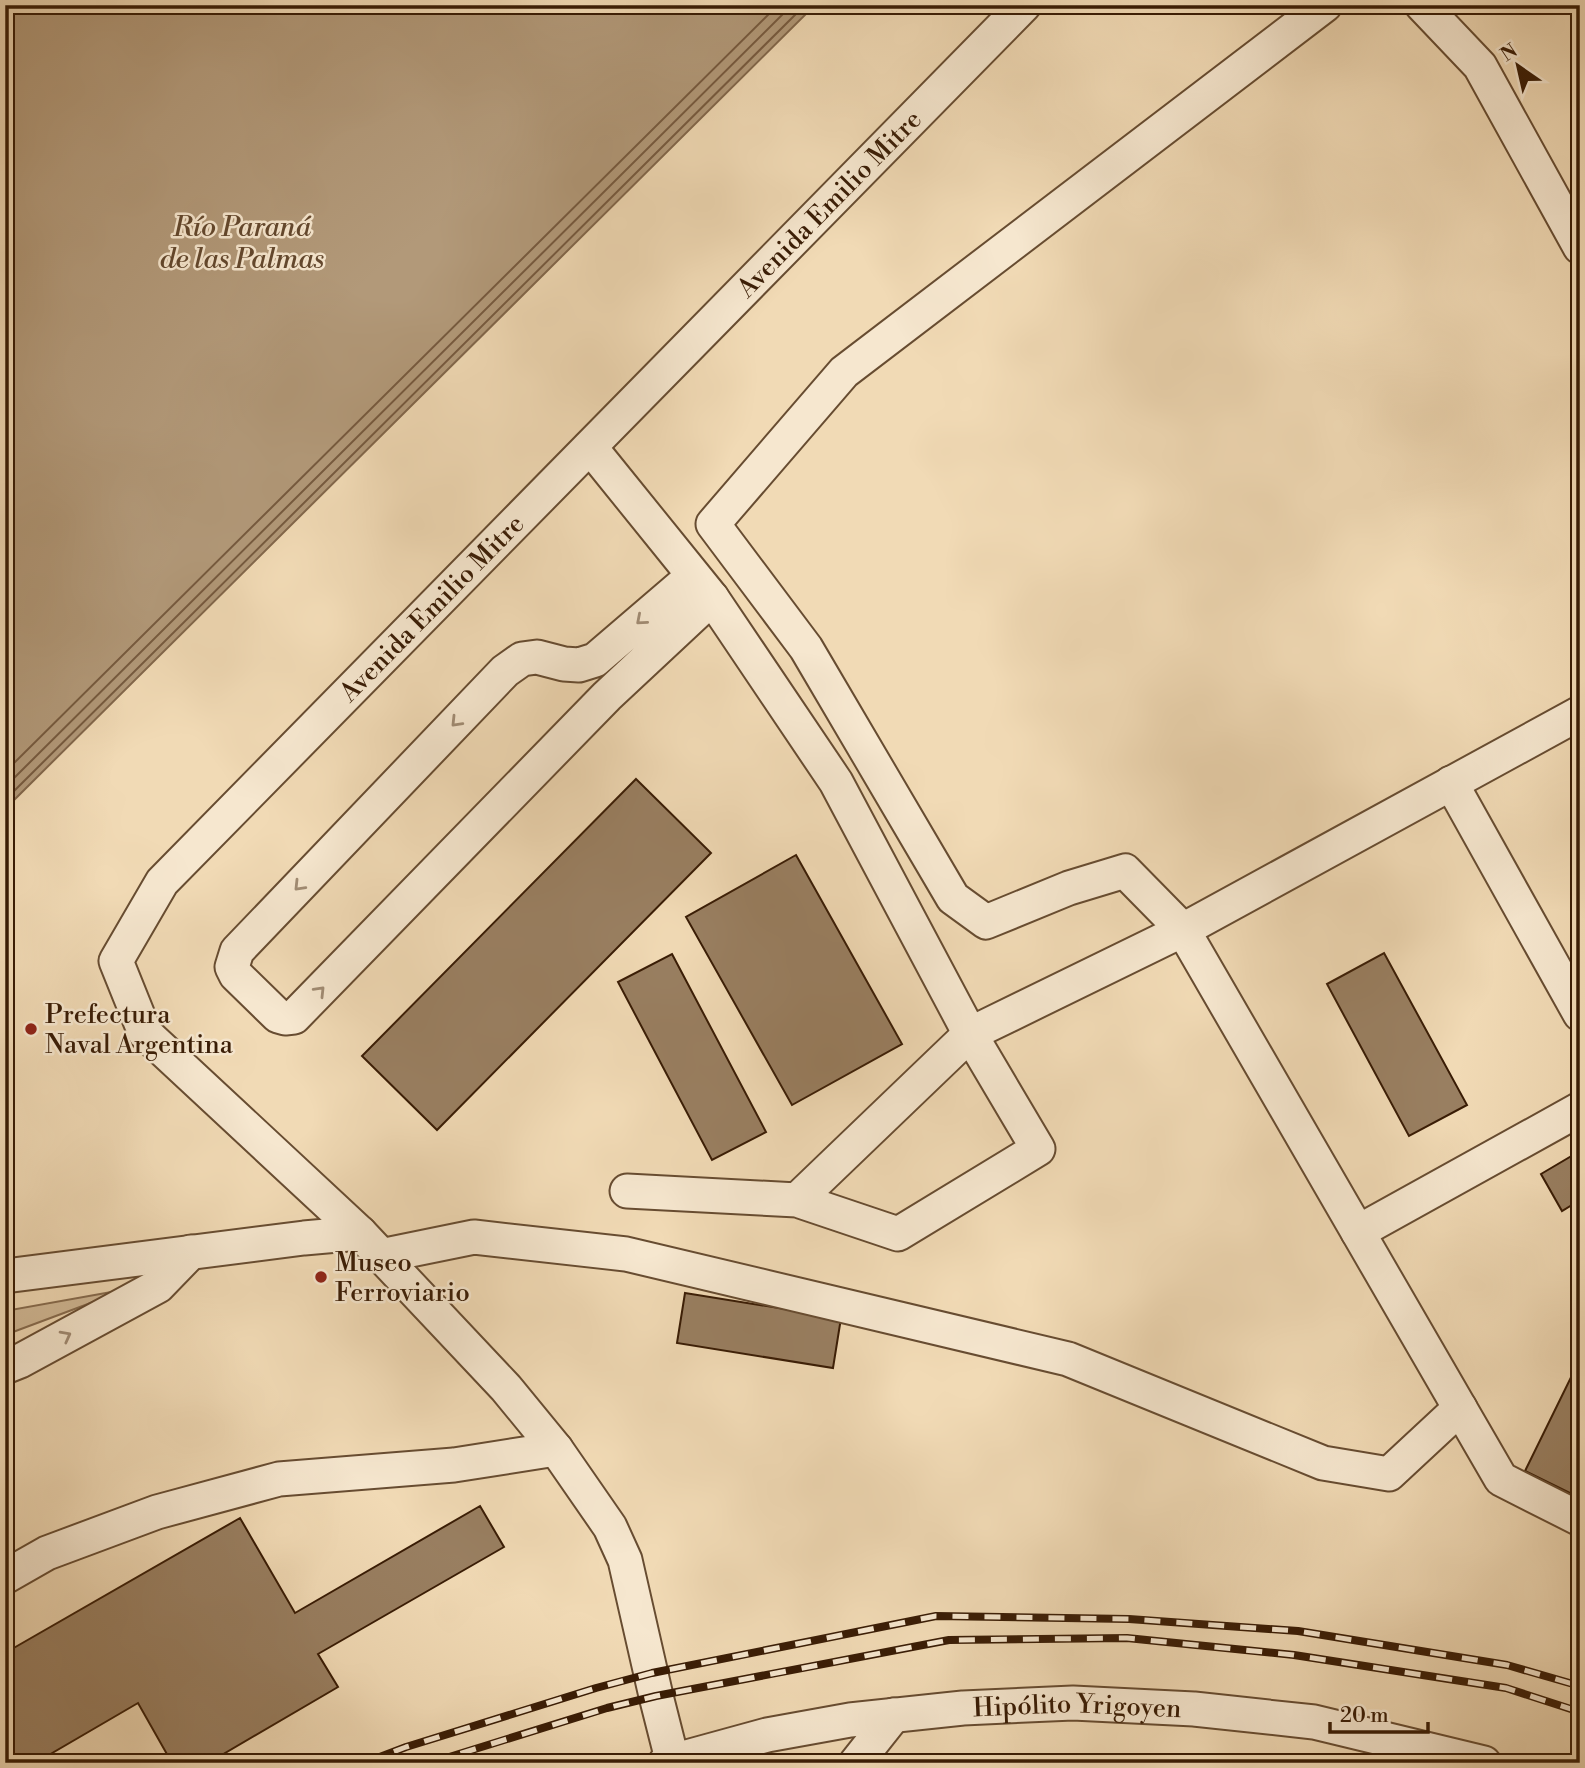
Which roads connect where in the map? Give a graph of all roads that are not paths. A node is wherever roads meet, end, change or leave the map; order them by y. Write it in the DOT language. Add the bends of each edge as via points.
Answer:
graph roads {
  1 [pos="1024,5"];
  2 [pos="1325,5"];
  3 [pos="1422,5"];
  4 [pos="1580,247"];
  5 [pos="590,447"];
  6 [pos="702,587"];
  7 [pos="1580,713"];
  8 [pos="1451,783"];
  9 [pos="1183,930"];
  10 [pos="1580,1014"];
  11 [pos="970,1034"];
  12 [pos="1580,1110"];
  13 [pos="627,1191"];
  14 [pos="797,1200"];
  15 [pos="1358,1232"];
  16 [pos="370,1245"];
  17 [pos="191,1252"];
  18 [pos="5,1276"];
  19 [pos="5,1367"];
  20 [pos="1460,1409"];
  21 [pos="556,1449"];
  22 [pos="1580,1519"];
  23 [pos="5,1577"];
  24 [pos="894,1716"];
  25 [pos="670,1762"];
  26 [pos="856,1763"];
  27 [pos="1484,1763"];
  1 -- 5 [label="street, Avenida Emilio Mitre"];
  2 -- 9 [label="street" via="844,372 713,524 807,648 953,898 986,922 1069,887 1125,871"];
  3 -- 4 [label="street" via="1480,66"];
  5 -- 6 [label="street"];
  5 -- 16 [label="street, Avenida Emilio Mitre" via="162,882 116,961 145,1033"];
  6 -- 6 [label="street, one-way" via="595,660 579,665 537,657 522,659 505,671 237,951 232,967 236,975 278,1016 294,1017 607,696"];
  6 -- 11 [label="street" via="836,782"];
  7 -- 8 [label="street"];
  8 -- 9 [label="street"];
  8 -- 10 [label="street"];
  9 -- 11 [label="street"];
  9 -- 15 [label="street"];
  11 -- 14 [label="street"];
  11 -- 14 [label="street" via="1038,1149 898,1234"];
  12 -- 15 [label="street"];
  13 -- 14 [label="street"];
  15 -- 20 [label="street"];
  16 -- 17 [label="street" via="304,1238"];
  16 -- 20 [label="street" via="474,1237 626,1254 1068,1359 1323,1463 1389,1474"];
  16 -- 21 [label="street" via="506,1388"];
  17 -- 18 [label="street"];
  19 -- 17 [label="street, one-way" via="158,1286"];
  20 -- 22 [label="street" via="1501,1479"];
  21 -- 23 [label="street" via="454,1465 279,1479 158,1512 47,1552"];
  21 -- 25 [label="street" via="610,1527 625,1560"];
  24 -- 25 [label="street, Hipólito Yrigoyen" via="767,1735"];
  24 -- 26 [label="street"];
  24 -- 27 [label="street, Hipólito Yrigoyen" via="1073,1703 1194,1709 1314,1722"];
}
